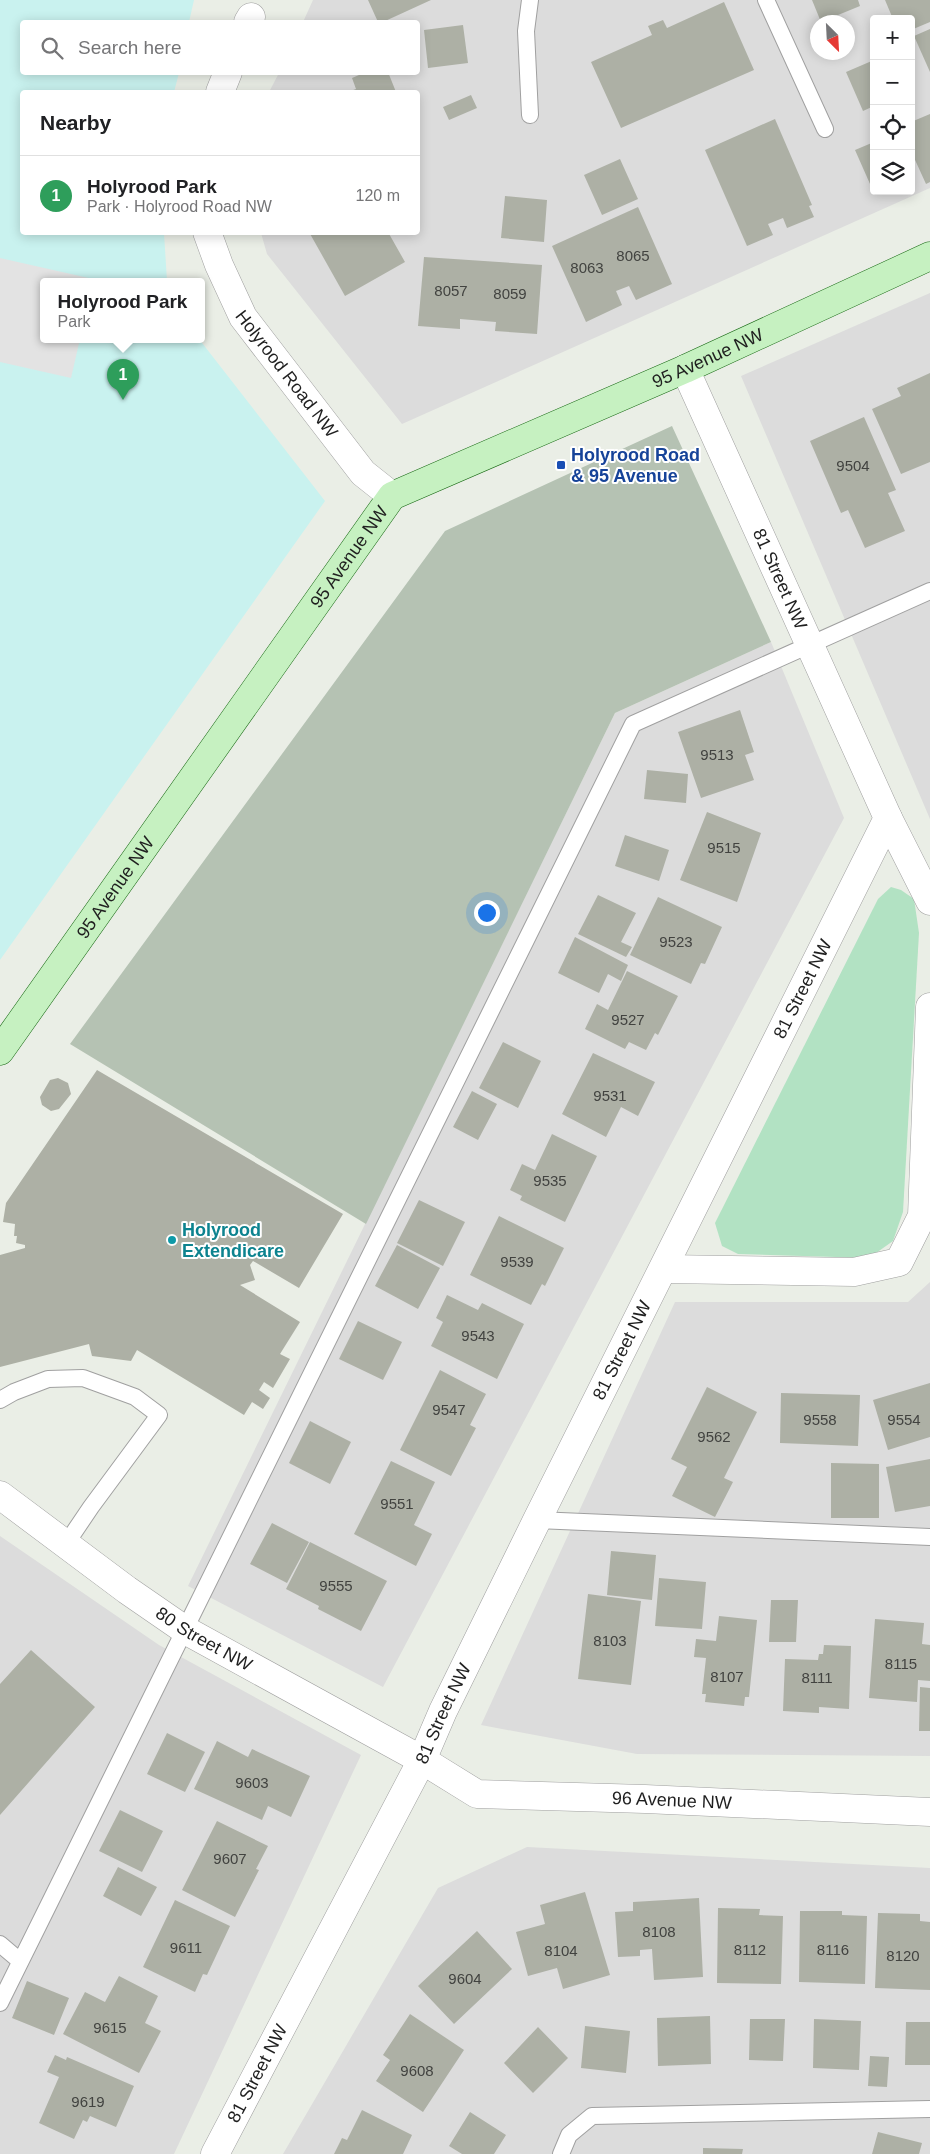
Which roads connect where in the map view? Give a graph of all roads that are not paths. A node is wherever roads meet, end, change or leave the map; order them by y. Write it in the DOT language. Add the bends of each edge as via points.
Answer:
graph roads {
  1 [pos="530,0"];
  2 [pos="766,0"];
  3 [pos="227,75"];
  4 [pos="221,90"];
  5 [pos="530,115"];
  6 [pos="825,129"];
  7 [pos="208,235"];
  8 [pos="930,256"];
  9 [pos="685,369"];
  10 [pos="392,496"];
  11 [pos="930,591"];
  12 [pos="809,645"];
  13 [pos="888,818"];
  14 [pos="930,901"];
  15 [pos="930,1007"];
  16 [pos="0,1051"];
  17 [pos="664,1269"];
  18 [pos="0,1400"];
  19 [pos="0,1495"];
  20 [pos="537,1520"];
  21 [pos="930,1537"];
  22 [pos="66,1544"];
  23 [pos="185,1630"];
  24 [pos="422,1760"];
  25 [pos="930,1812"];
  26 [pos="0,1944"];
  27 [pos="20,1961"];
  28 [pos="0,2003"];
  29 [pos="930,2109"];
  30 [pos="215,2154"];
  31 [pos="561,2154"];
  1 -- 5 [label="lane" via="526,32"];
  2 -- 6 [label="lane"];
  3 -- 4 [label="street"];
  7 -- 10 [label="street, Holyrood Road NW" via="243,317 363,473"];
  8 -- 9 [label="street, 95 Avenue NW"];
  9 -- 10 [label="street, 95 Avenue NW"];
  9 -- 12 [label="street, 81 Street NW"];
  10 -- 16 [label="street, 95 Avenue NW"];
  11 -- 12 [label="lane"];
  12 -- 13 [label="street, 81 Street NW"];
  12 -- 23 [label="lane" via="633,724"];
  13 -- 14 [label="street, 81 Street NW"];
  13 -- 17 [label="street, 81 Street NW"];
  15 -- 17 [label="street" via="922,1216 899,1262 854,1272"];
  17 -- 20 [label="street, 81 Street NW"];
  18 -- 22 [label="lane" via="48,1379 83,1378 135,1396 160,1416"];
  19 -- 22 [label="street, 80 Street NW"];
  20 -- 21 [label="lane"];
  20 -- 24 [label="street, 81 Street NW"];
  22 -- 23 [label="street, 80 Street NW"];
  23 -- 24 [label="street, 80 Street NW"];
  23 -- 27 [label="lane"];
  24 -- 25 [label="street, 96 Avenue NW" via="477,1794"];
  24 -- 30 [label="street, 81 Street NW"];
  26 -- 27 [label="lane"];
  27 -- 28 [label="lane"];
  29 -- 31 [label="lane" via="592,2116 569,2135"];
}
